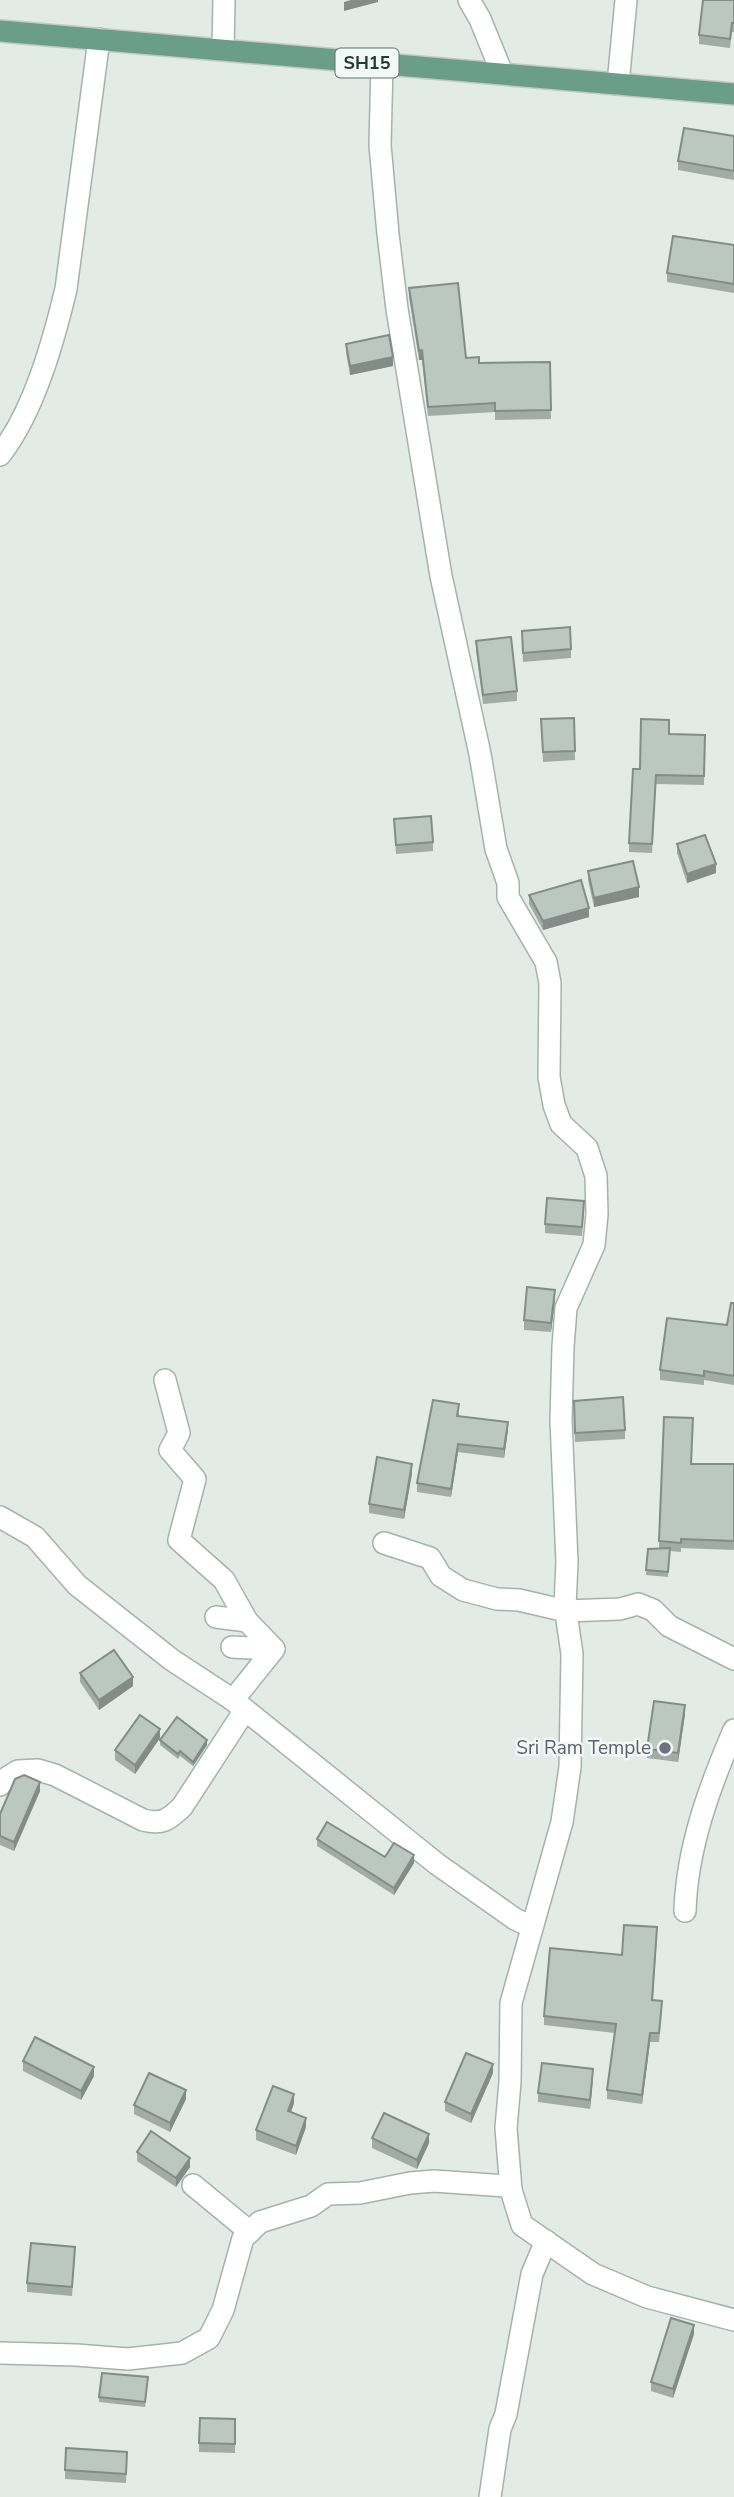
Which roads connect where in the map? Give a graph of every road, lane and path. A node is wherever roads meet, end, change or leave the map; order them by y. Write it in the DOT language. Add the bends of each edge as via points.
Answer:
graph roads {
  1 [pos="224,0"];
  2 [pos="468,0"];
  3 [pos="626,0"];
  4 [pos="0,31"];
  5 [pos="99,40"];
  6 [pos="223,50"];
  7 [pos="382,64"];
  8 [pos="502,73"];
  9 [pos="618,84"];
  10 [pos="734,94"];
  11 [pos="0,455"];
  12 [pos="165,1380"];
  13 [pos="0,1517"];
  14 [pos="384,1543"];
  15 [pos="566,1611"];
  16 [pos="216,1617"];
  17 [pos="247,1621"];
  18 [pos="232,1647"];
  19 [pos="274,1649"];
  20 [pos="734,1659"];
  21 [pos="239,1705"];
  22 [pos="734,1730"];
  23 [pos="0,1785"];
  24 [pos="685,1911"];
  25 [pos="532,1927"];
  26 [pos="193,2185"];
  27 [pos="512,2190"];
  28 [pos="250,2231"];
  29 [pos="546,2241"];
  30 [pos="734,2320"];
  31 [pos="0,2353"];
  32 [pos="490,2497"];
  1 -- 6 [label="street"];
  2 -- 8 [label="street"];
  3 -- 9 [label="street"];
  4 -- 5 [label="main road, SH15"];
  5 -- 6 [label="main road, SH15"];
  5 -- 11 [label="street" via="61,310 21,423"];
  6 -- 7 [label="main road, SH15"];
  7 -- 8 [label="main road, SH15"];
  7 -- 15 [label="street" via="380,145 388,234 441,576 508,897 546,962 554,1105 561,1124 587,1148 596,1176 594,1245 566,1308 563,1348"];
  8 -- 9 [label="main road, SH15"];
  9 -- 10 [label="main road, SH15"];
  12 -- 17 [label="street" via="179,1433 170,1450 195,1479 179,1540 223,1580"];
  13 -- 21 [label="street" via="35,1537 77,1585 162,1652"];
  14 -- 15 [label="street" via="429,1558 441,1576 463,1590"];
  15 -- 20 [label="street" via="638,1604 653,1610 669,1626"];
  15 -- 25 [label="street" via="572,1654 568,1787"];
  16 -- 17 [label="street"];
  17 -- 19 [label="street"];
  18 -- 19 [label="street"];
  19 -- 21 [label="street"];
  21 -- 23 [label="street" via="182,1807 156,1824 38,1770 18,1771"];
  21 -- 25 [label="street" via="437,1864"];
  22 -- 24 [label="street" via="693,1846"];
  25 -- 27 [label="street" via="511,2003 506,2128"];
  26 -- 28 [label="street"];
  27 -- 28 [label="street" via="433,2181 328,2194 311,2206 260,2222"];
  27 -- 29 [label="street" via="522,2225"];
  28 -- 31 [label="street" via="243,2238 223,2310 209,2338 182,2353 128,2359"];
  29 -- 30 [label="street" via="593,2274 647,2297"];
  29 -- 32 [label="street" via="532,2274"];
}
